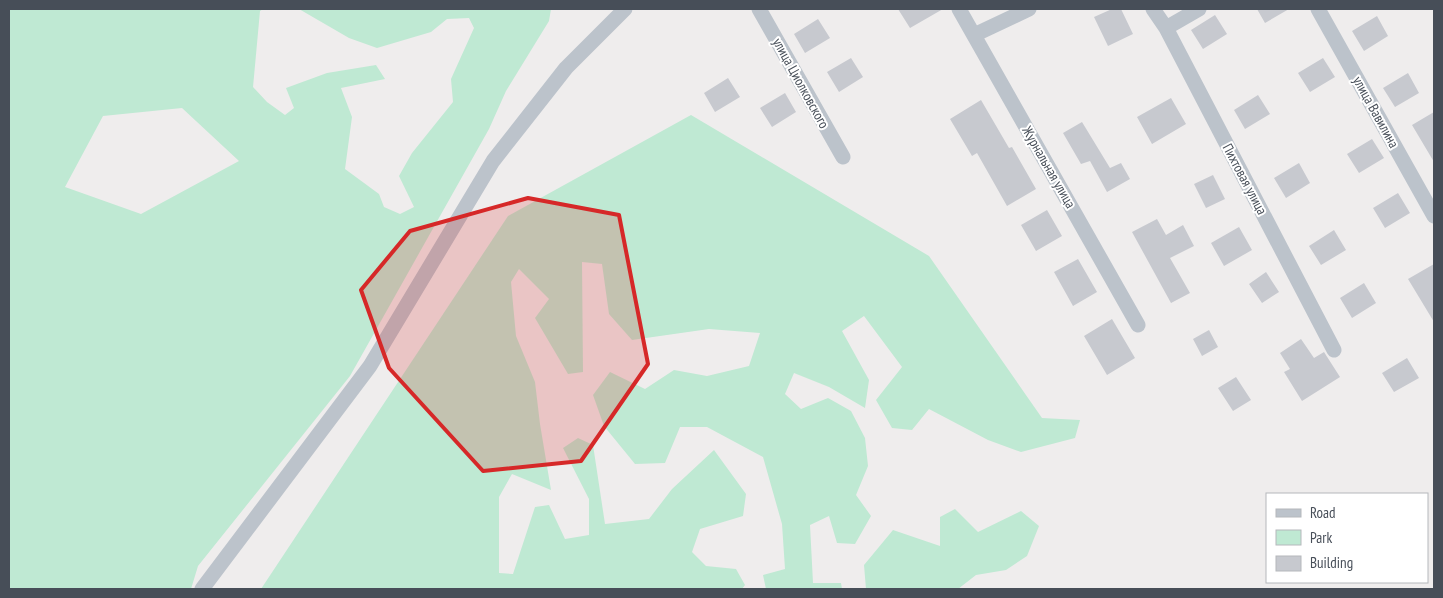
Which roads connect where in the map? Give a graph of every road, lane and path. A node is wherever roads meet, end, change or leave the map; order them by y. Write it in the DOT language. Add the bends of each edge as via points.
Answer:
graph roads {
  1 [pos="624,9"];
  2 [pos="759,9"];
  3 [pos="959,9"];
  4 [pos="1029,9"];
  5 [pos="1153,9"];
  6 [pos="1199,9"];
  7 [pos="1318,9"];
  8 [pos="1166,28"];
  9 [pos="974,35"];
  10 [pos="843,157"];
  11 [pos="1434,216"];
  12 [pos="1138,325"];
  13 [pos="1334,350"];
  14 [pos="202,589"];
  1 -- 14 [label="street" via="566,68 493,161 370,366"];
  2 -- 10 [label="street, улица Циолковского"];
  3 -- 9 [label="street, Журнальная улица"];
  4 -- 9 [label="street"];
  5 -- 8 [label="street, Пихтовая улица"];
  6 -- 8 [label="street"];
  7 -- 11 [label="street, улица Вавилина"];
  8 -- 13 [label="street, Пихтовая улица"];
  9 -- 12 [label="street, Журнальная улица"];
}
